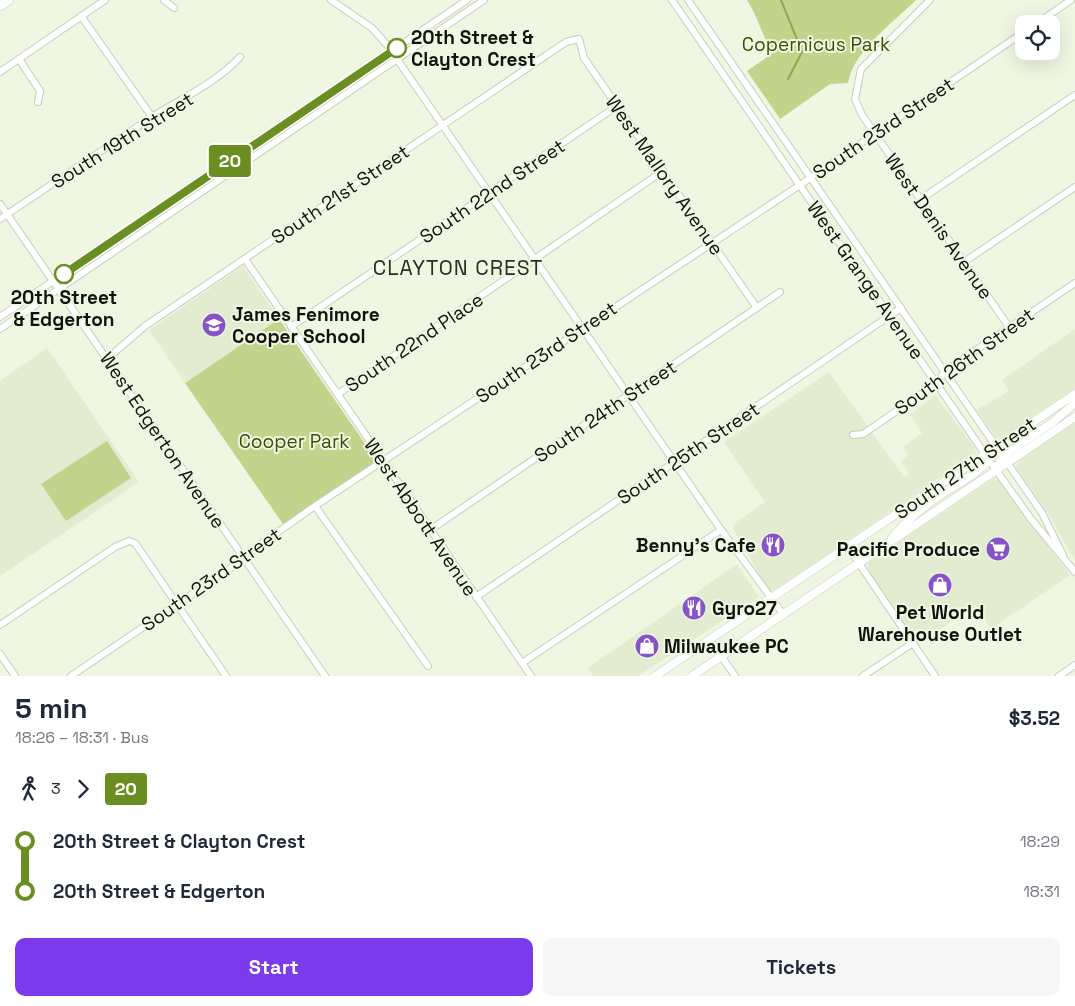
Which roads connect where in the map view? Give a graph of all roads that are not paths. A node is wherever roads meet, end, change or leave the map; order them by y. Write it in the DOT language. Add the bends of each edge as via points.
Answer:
graph roads {
  1 [pos="9,0"];
  2 [pos="106,0"];
  3 [pos="164,0"];
  4 [pos="331,0"];
  5 [pos="467,0"];
  6 [pos="672,0"];
  7 [pos="688,0"];
  8 [pos="930,0"];
  9 [pos="1070,0"];
  10 [pos="479,1"];
  11 [pos="0,6"];
  12 [pos="174,8"];
  13 [pos="1049,15"];
  14 [pos="82,16"];
  15 [pos="1015,38"];
  16 [pos="579,39"];
  17 [pos="716,40"];
  18 [pos="705,47"];
  19 [pos="392,51"];
  20 [pos="240,57"];
  21 [pos="19,59"];
  22 [pos="397,59"];
  23 [pos="0,72"];
  24 [pos="1075,95"];
  25 [pos="38,102"];
  26 [pos="618,106"];
  27 [pos="152,117"];
  28 [pos="442,125"];
  29 [pos="876,134"];
  30 [pos="791,149"];
  31 [pos="780,156"];
  32 [pos="663,171"];
  33 [pos="810,178"];
  34 [pos="800,185"];
  35 [pos="1075,187"];
  36 [pos="489,193"];
  37 [pos="921,199"];
  38 [pos="0,204"];
  39 [pos="832,210"];
  40 [pos="7,214"];
  41 [pos="822,216"];
  42 [pos="0,219"];
  43 [pos="712,243"];
  44 [pos="245,259"];
  45 [pos="535,260"];
  46 [pos="964,262"];
  47 [pos="53,281"];
  48 [pos="1075,283"];
  49 [pos="58,289"];
  50 [pos="780,292"];
  51 [pos="757,308"];
  52 [pos="901,308"];
  53 [pos="890,316"];
  54 [pos="0,317"];
  55 [pos="291,327"];
  56 [pos="1009,327"];
  57 [pos="581,328"];
  58 [pos="0,329"];
  59 [pos="107,359"];
  60 [pos="945,371"];
  61 [pos="937,383"];
  62 [pos="338,394"];
  63 [pos="1075,394"];
  64 [pos="629,395"];
  65 [pos="1075,403"];
  66 [pos="975,416"];
  67 [pos="1075,417"];
  68 [pos="964,423"];
  69 [pos="853,435"];
  70 [pos="996,446"];
  71 [pos="987,457"];
  72 [pos="1005,459"];
  73 [pos="383,461"];
  74 [pos="675,462"];
  75 [pos="996,470"];
  76 [pos="315,506"];
  77 [pos="1042,513"];
  78 [pos="1031,519"];
  79 [pos="430,530"];
  80 [pos="721,530"];
  81 [pos="889,543"];
  82 [pos="848,546"];
  83 [pos="1064,556"];
  84 [pos="244,558"];
  85 [pos="859,563"];
  86 [pos="1075,572"];
  87 [pos="476,597"];
  88 [pos="770,599"];
  89 [pos="177,605"];
  90 [pos="783,614"];
  91 [pos="0,625"];
  92 [pos="710,640"];
  93 [pos="912,643"];
  94 [pos="0,654"];
  95 [pos="722,656"];
  96 [pos="522,663"];
  97 [pos="1075,665"];
  98 [pos="428,666"];
  99 [pos="222,674"];
  100 [pos="15,676"];
  101 [pos="70,676"];
  102 [pos="325,676"];
  103 [pos="531,676"];
  104 [pos="655,676"];
  105 [pos="692,676"];
  106 [pos="735,676"];
  107 [pos="864,676"];
  108 [pos="935,676"];
  109 [pos="1059,676"];
  1 -- 11 [label="highway"];
  2 -- 14 [label="street"];
  3 -- 12 [label="street"];
  4 -- 19 [label="street" via="372,28"];
  5 -- 19 [label="street"];
  6 -- 18 [label="street, West Grange Avenue"];
  7 -- 17 [label="street, West Grange Avenue"];
  8 -- 29 [label="street, West Denis Avenue" via="861,69 855,99"];
  9 -- 13 [label="street"];
  10 -- 22 [label="street"];
  14 -- 21 [label="street"];
  14 -- 27 [label="street"];
  15 -- 29 [label="street, South 23rd Street"];
  16 -- 26 [label="street, West Mallory Avenue" via="584,58"];
  16 -- 28 [label="street, South 21st Street" via="566,42"];
  17 -- 18 [label="street"];
  17 -- 30 [label="street, West Grange Avenue"];
  18 -- 31 [label="street, West Grange Avenue"];
  19 -- 22 [label="street"];
  19 -- 47 [label="street"];
  20 -- 27 [label="street, South 19th Street" via="203,89"];
  21 -- 23 [label="street"];
  21 -- 25 [label="street" via="40,91"];
  22 -- 28 [label="street"];
  22 -- 49 [label="street"];
  24 -- 37 [label="street"];
  26 -- 32 [label="street, West Mallory Avenue"];
  26 -- 36 [label="street, South 22nd Street"];
  27 -- 40 [label="street, South 19th Street"];
  28 -- 36 [label="street"];
  28 -- 44 [label="street, South 21st Street"];
  29 -- 33 [label="street, South 23rd Street"];
  29 -- 37 [label="street, West Denis Avenue"];
  30 -- 31 [label="street"];
  30 -- 33 [label="street, West Grange Avenue"];
  31 -- 34 [label="street, West Grange Avenue"];
  32 -- 43 [label="street, West Mallory Avenue"];
  32 -- 45 [label="street, South 22nd Place"];
  33 -- 34 [label="street, South 23rd Street"];
  33 -- 39 [label="street, West Grange Avenue"];
  34 -- 41 [label="street, West Grange Avenue"];
  34 -- 43 [label="street, South 23rd Street"];
  35 -- 46 [label="street"];
  36 -- 45 [label="street"];
  36 -- 55 [label="street, South 22nd Street"];
  37 -- 46 [label="street, West Denis Avenue"];
  38 -- 40 [label="street, West Edgerton Avenue"];
  39 -- 41 [label="street"];
  39 -- 52 [label="street, West Grange Avenue"];
  40 -- 42 [label="street, South 19th Street"];
  40 -- 47 [label="street, West Edgerton Avenue"];
  41 -- 53 [label="street, West Grange Avenue"];
  43 -- 51 [label="street, West Mallory Avenue"];
  43 -- 57 [label="street, South 23rd Street"];
  44 -- 55 [label="street, West Abbott Avenue"];
  44 -- 59 [label="street, South 21st Street" via="145,326"];
  45 -- 57 [label="street"];
  45 -- 62 [label="street, South 22nd Place"];
  46 -- 56 [label="street, West Denis Avenue"];
  47 -- 49 [label="street, West Edgerton Avenue"];
  47 -- 54 [label="street"];
  48 -- 56 [label="street, South 26th Street"];
  49 -- 58 [label="street"];
  49 -- 59 [label="street, West Edgerton Avenue"];
  50 -- 51 [label="street, South 24th Street"];
  51 -- 64 [label="street, South 24th Street"];
  52 -- 53 [label="street, South 25th Street"];
  52 -- 60 [label="street, West Grange Avenue"];
  53 -- 61 [label="street, West Grange Avenue"];
  53 -- 74 [label="street, South 25th Street"];
  55 -- 62 [label="street, West Abbott Avenue"];
  56 -- 60 [label="street, South 26th Street"];
  57 -- 64 [label="street"];
  57 -- 73 [label="street, South 23rd Street"];
  59 -- 84 [label="street, West Edgerton Avenue"];
  60 -- 61 [label="street, South 26th Street"];
  60 -- 66 [label="street, West Grange Avenue"];
  61 -- 68 [label="street, West Grange Avenue"];
  61 -- 69 [label="street, South 26th Street" via="863,434"];
  62 -- 73 [label="street, West Abbott Avenue"];
  63 -- 70 [label="main road, South 27th Street"];
  64 -- 74 [label="street"];
  64 -- 79 [label="street, South 24th Street"];
  65 -- 72 [label="main road"];
  66 -- 68 [label="street"];
  66 -- 70 [label="street, West Grange Avenue"];
  67 -- 72 [label="main road, South 27th Street"];
  68 -- 71 [label="street, West Grange Avenue"];
  70 -- 71 [label="main road, South 27th Street"];
  70 -- 72 [label="street, West Grange Avenue"];
  71 -- 75 [label="street, West Grange Avenue"];
  71 -- 81 [label="main road" via="902,526"];
  71 -- 82 [label="main road, South 27th Street"];
  72 -- 75 [label="main road"];
  72 -- 77 [label="street, West Grange Avenue"];
  73 -- 76 [label="street, South 23rd Street"];
  73 -- 79 [label="street, West Abbott Avenue"];
  74 -- 80 [label="street"];
  74 -- 87 [label="street, South 25th Street"];
  75 -- 78 [label="street, West Grange Avenue"];
  75 -- 81 [label="main road, South 27th Street"];
  76 -- 84 [label="street, South 23rd Street"];
  76 -- 98 [label="street"];
  77 -- 78 [label="street"];
  77 -- 83 [label="street, West Grange Avenue"];
  78 -- 83 [label="street, West Grange Avenue"];
  79 -- 87 [label="street, West Abbott Avenue"];
  80 -- 88 [label="street"];
  80 -- 96 [label="street"];
  81 -- 85 [label="main road, South 27th Street"];
  82 -- 85 [label="street"];
  82 -- 88 [label="main road, South 27th Street"];
  83 -- 86 [label="street, West Grange Avenue"];
  84 -- 89 [label="street, South 23rd Street"];
  84 -- 102 [label="street, West Edgerton Avenue"];
  85 -- 90 [label="main road, South 27th Street"];
  85 -- 93 [label="street"];
  87 -- 96 [label="street, West Abbott Avenue"];
  88 -- 90 [label="street"];
  88 -- 92 [label="main road, South 27th Street"];
  89 -- 91 [label="street" via="135,543 129,540 115,546"];
  89 -- 99 [label="street"];
  89 -- 101 [label="street, South 23rd Street"];
  90 -- 95 [label="main road, South 27th Street"];
  92 -- 95 [label="street"];
  92 -- 104 [label="main road, South 27th Street"];
  93 -- 107 [label="street"];
  93 -- 108 [label="street"];
  94 -- 100 [label="street"];
  95 -- 105 [label="main road, South 27th Street"];
  95 -- 106 [label="street"];
  96 -- 103 [label="street, West Abbott Avenue"];
  97 -- 109 [label="street"];
}
